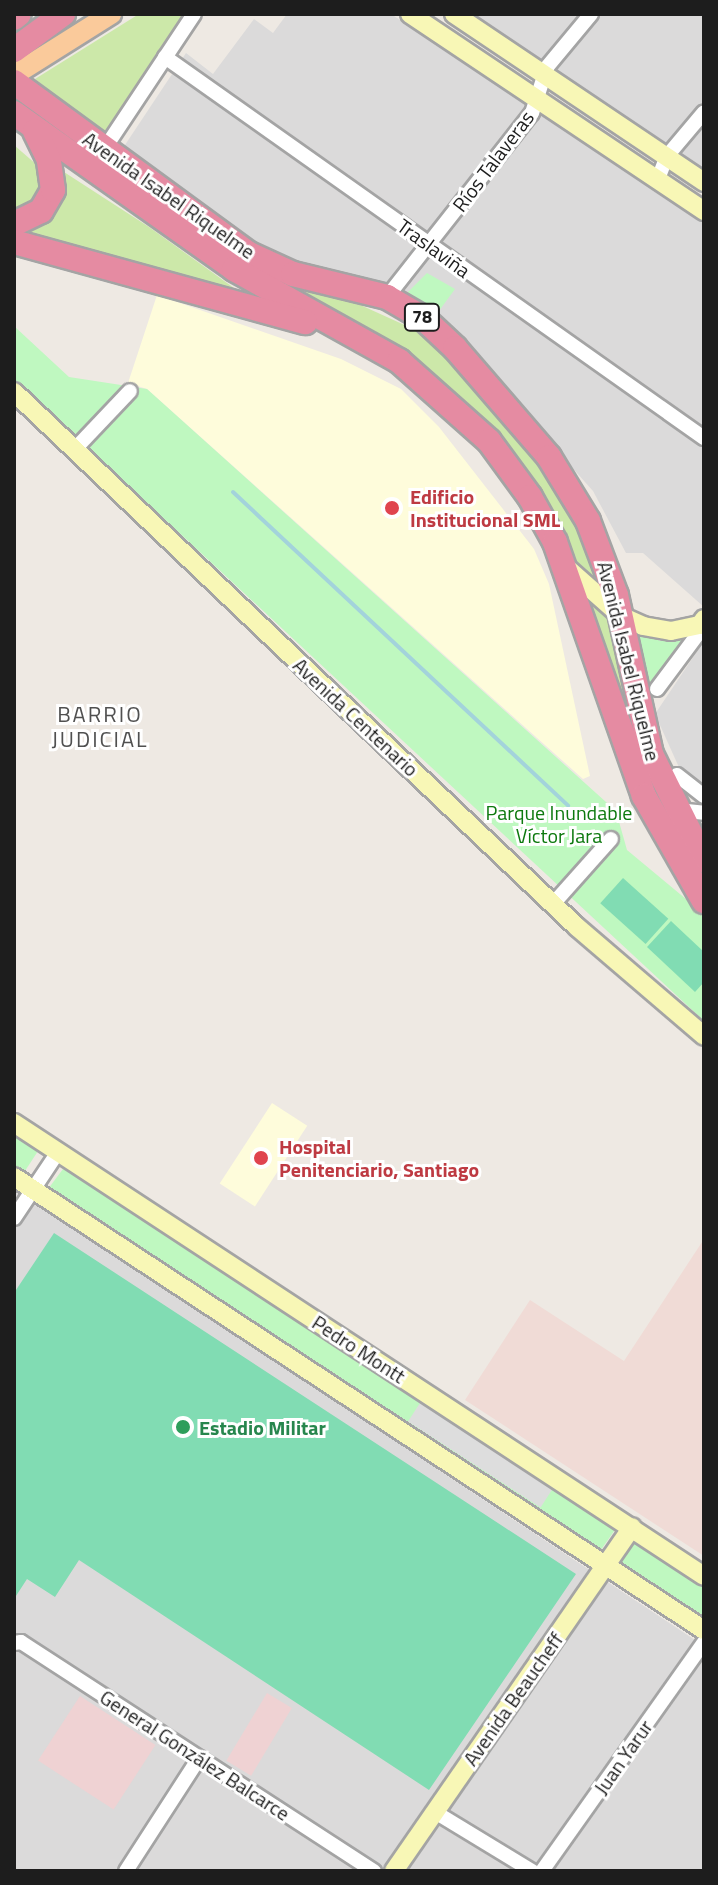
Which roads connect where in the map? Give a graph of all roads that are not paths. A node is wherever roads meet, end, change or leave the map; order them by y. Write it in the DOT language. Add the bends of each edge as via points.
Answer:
graph roads {
  1 [pos="19,14"];
  2 [pos="63,14"];
  3 [pos="111,14"];
  4 [pos="194,14"];
  5 [pos="410,14"];
  6 [pos="454,14"];
  7 [pos="591,14"];
  8 [pos="14,18"];
  9 [pos="434,20"];
  10 [pos="165,57"];
  11 [pos="16,69"];
  12 [pos="545,74"];
  13 [pos="538,98"];
  14 [pos="704,112"];
  15 [pos="23,119"];
  16 [pos="103,151"];
  17 [pos="667,156"];
  18 [pos="658,179"];
  19 [pos="704,182"];
  20 [pos="704,211"];
  21 [pos="14,224"];
  22 [pos="14,242"];
  23 [pos="429,245"];
  24 [pos="387,297"];
  25 [pos="354,335"];
  26 [pos="130,391"];
  27 [pos="14,392"];
  28 [pos="704,438"];
  29 [pos="74,450"];
  30 [pos="567,568"];
  31 [pos="621,616"];
  32 [pos="703,623"];
  33 [pos="657,689"];
  34 [pos="677,775"];
  35 [pos="704,796"];
  36 [pos="675,810"];
  37 [pos="704,813"];
  38 [pos="611,839"];
  39 [pos="704,861"];
  40 [pos="704,901"];
  41 [pos="553,904"];
  42 [pos="704,1036"];
  43 [pos="14,1123"];
  44 [pos="58,1152"];
  45 [pos="14,1177"];
  46 [pos="33,1190"];
  47 [pos="14,1218"];
  48 [pos="632,1527"];
  49 [pos="606,1565"];
  50 [pos="704,1576"];
  51 [pos="704,1630"];
  52 [pos="15,1642"];
  53 [pos="704,1642"];
  54 [pos="199,1758"];
  55 [pos="435,1812"];
  56 [pos="126,1871"];
  57 [pos="374,1871"];
  58 [pos="394,1871"];
  59 [pos="532,1871"];
  60 [pos="542,1871"];
  1 -- 8 [label="highway"];
  2 -- 11 [label="highway"];
  3 -- 11 [label="main road"];
  4 -- 10 [label="street"];
  5 -- 9 [label="street"];
  6 -- 12 [label="street"];
  7 -- 12 [label="street"];
  9 -- 13 [label="street"];
  10 -- 16 [label="street"];
  10 -- 23 [label="street, Traslaviña"];
  11 -- 16 [label="highway, Avenida Isabel Riquelme / 78"];
  12 -- 13 [label="street, Ríos Talaveras"];
  12 -- 17 [label="street"];
  13 -- 18 [label="street"];
  13 -- 23 [label="street, Ríos Talaveras" via="532,113"];
  14 -- 17 [label="street"];
  15 -- 21 [label="highway" via="49,160 53,190 41,211"];
  15 -- 25 [label="highway, Avenida Isabel Riquelme / 78" via="234,269"];
  16 -- 24 [label="highway, Avenida Isabel Riquelme / 78" via="257,259 293,274"];
  17 -- 18 [label="street"];
  17 -- 19 [label="street"];
  18 -- 20 [label="street"];
  22 -- 25 [label="highway"];
  23 -- 24 [label="street, Ríos Talaveras"];
  23 -- 28 [label="street, Traslaviña"];
  24 -- 31 [label="highway, Avenida Isabel Riquelme / 78" via="445,337 549,457 594,534"];
  25 -- 30 [label="highway, Avenida Isabel Riquelme / 78" via="421,376 474,424 530,497"];
  26 -- 29 [label="street"];
  27 -- 29 [label="street, Avenida Centenario"];
  29 -- 41 [label="street, Avenida Centenario"];
  30 -- 31 [label="street"];
  30 -- 40 [label="highway, Avenida Isabel Riquelme / 78" via="644,796"];
  31 -- 32 [label="street" via="663,631"];
  31 -- 36 [label="highway, Avenida Isabel Riquelme / 78" via="640,718"];
  32 -- 33 [label="street"];
  34 -- 35 [label="street"];
  36 -- 37 [label="street"];
  36 -- 39 [label="highway, Avenida Isabel Riquelme / 78"];
  38 -- 41 [label="street"];
  41 -- 42 [label="street, Avenida Centenario"];
  43 -- 44 [label="street, Pedro Montt"];
  44 -- 46 [label="street"];
  44 -- 48 [label="street, Pedro Montt"];
  45 -- 46 [label="street"];
  46 -- 47 [label="street"];
  46 -- 49 [label="street"];
  48 -- 49 [label="street, Avenida Beaucheff"];
  48 -- 50 [label="street, Pedro Montt"];
  49 -- 51 [label="street"];
  49 -- 55 [label="street, Avenida Beaucheff"];
  52 -- 54 [label="street, General González Balcarce"];
  53 -- 60 [label="street, Juan Yarur"];
  54 -- 56 [label="street"];
  54 -- 57 [label="street, General González Balcarce"];
  55 -- 58 [label="street, Avenida Beaucheff"];
  55 -- 59 [label="street"];
}
